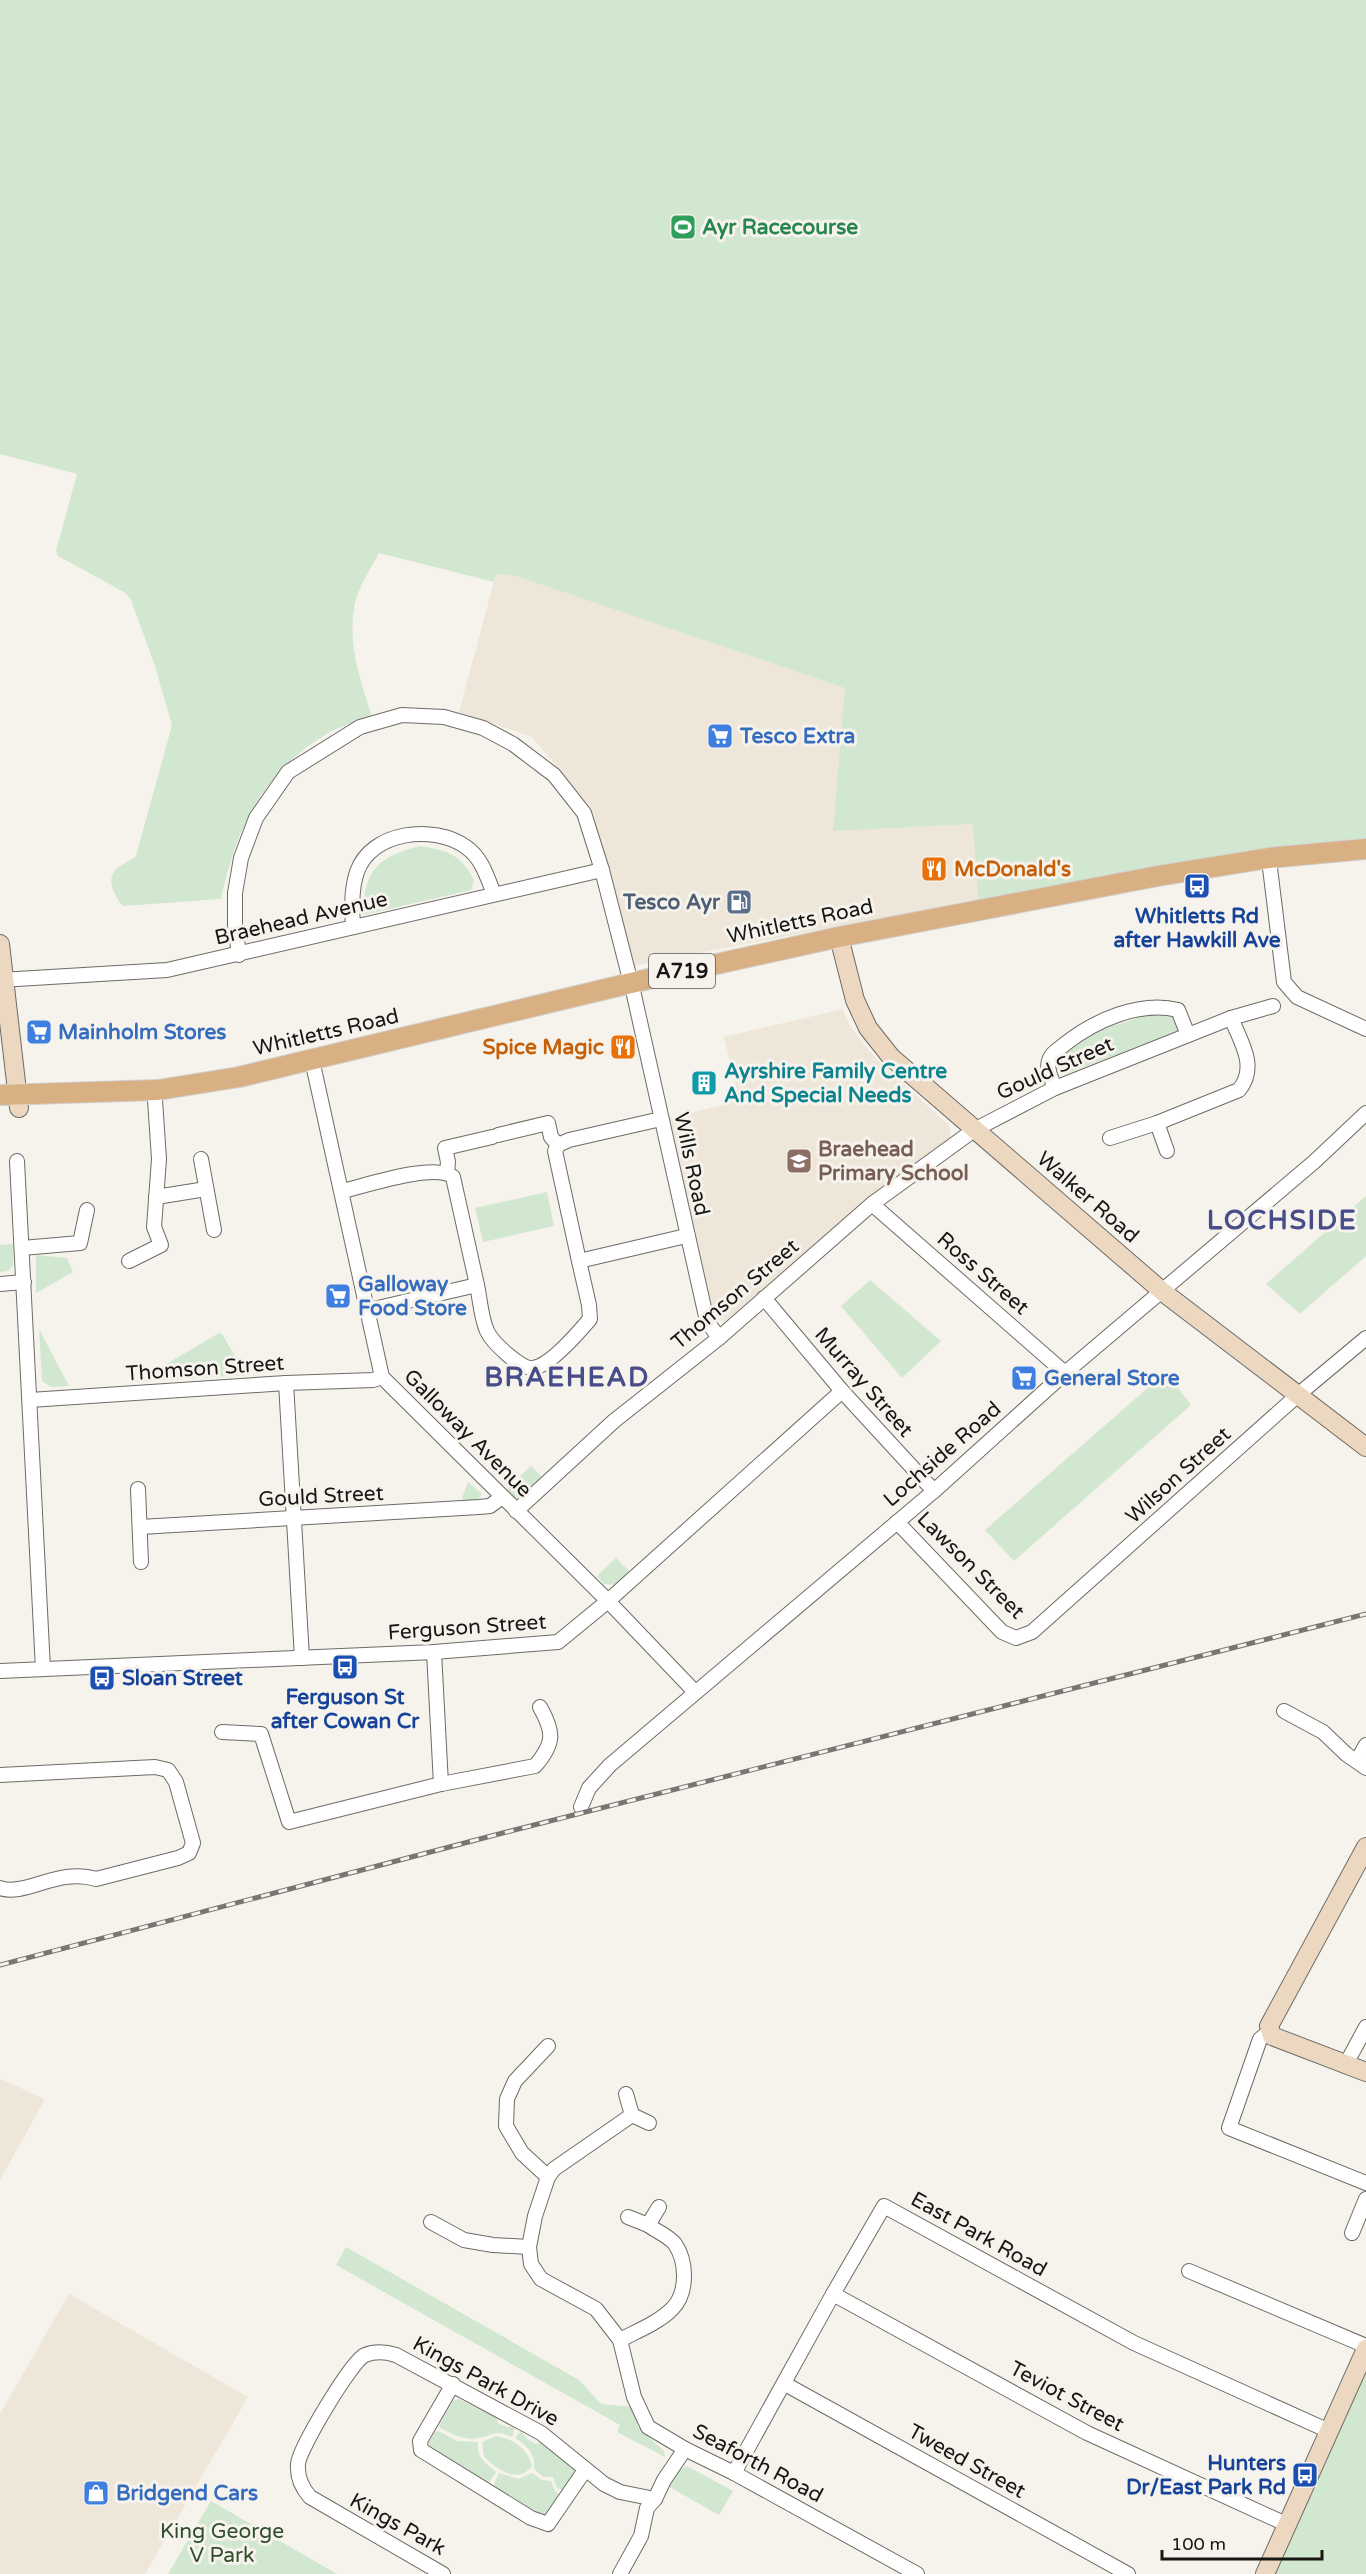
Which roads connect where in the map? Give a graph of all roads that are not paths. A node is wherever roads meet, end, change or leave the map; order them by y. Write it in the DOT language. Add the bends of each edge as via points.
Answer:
graph roads {
  1 [pos="1366,849"];
  2 [pos="1366,860"];
  3 [pos="1270,868"];
  4 [pos="602,870"];
  5 [pos="494,894"];
  6 [pos="353,927"];
  7 [pos="840,942"];
  8 [pos="0,944"];
  9 [pos="239,955"];
  10 [pos="2,979"];
  11 [pos="632,989"];
  12 [pos="1273,1006"];
  13 [pos="1232,1018"];
  14 [pos="1366,1029"];
  15 [pos="1188,1035"];
  16 [pos="314,1069"];
  17 [pos="1055,1088"];
  18 [pos="155,1100"];
  19 [pos="9,1101"];
  20 [pos="1366,1113"];
  21 [pos="661,1119"];
  22 [pos="1157,1123"];
  23 [pos="974,1130"];
  24 [pos="1110,1138"];
  25 [pos="558,1145"];
  26 [pos="1167,1151"];
  27 [pos="201,1159"];
  28 [pos="17,1161"];
  29 [pos="447,1173"];
  30 [pos="207,1189"];
  31 [pos="342,1191"];
  32 [pos="156,1197"];
  33 [pos="872,1204"];
  34 [pos="87,1210"];
  35 [pos="214,1230"];
  36 [pos="686,1236"];
  37 [pos="22,1248"];
  38 [pos="129,1261"];
  39 [pos="579,1261"];
  40 [pos="24,1282"];
  41 [pos="0,1284"];
  42 [pos="477,1285"];
  43 [pos="1163,1292"];
  44 [pos="764,1298"];
  45 [pos="369,1310"];
  46 [pos="719,1338"];
  47 [pos="1366,1338"];
  48 [pos="1065,1373"];
  49 [pos="382,1377"];
  50 [pos="286,1383"];
  51 [pos="842,1391"];
  52 [pos="1299,1394"];
  53 [pos="30,1400"];
  54 [pos="1366,1447"];
  55 [pos="138,1489"];
  56 [pos="934,1491"];
  57 [pos="502,1497"];
  58 [pos="516,1511"];
  59 [pos="294,1518"];
  60 [pos="897,1522"];
  61 [pos="140,1527"];
  62 [pos="141,1562"];
  63 [pos="608,1601"];
  64 [pos="1016,1638"];
  65 [pos="434,1652"];
  66 [pos="302,1658"];
  67 [pos="43,1669"];
  68 [pos="0,1671"];
  69 [pos="695,1692"];
  70 [pos="540,1707"];
  71 [pos="1284,1711"];
  72 [pos="222,1732"];
  73 [pos="1366,1745"];
  74 [pos="1361,1764"];
  75 [pos="0,1775"];
  76 [pos="441,1784"];
  77 [pos="581,1807"];
  78 [pos="1366,1847"];
  79 [pos="0,1888"];
  80 [pos="1366,2027"];
  81 [pos="1269,2032"];
  82 [pos="548,2046"];
  83 [pos="1346,2064"];
  84 [pos="1366,2072"];
  85 [pos="626,2094"];
  86 [pos="632,2115"];
  87 [pos="649,2123"];
  88 [pos="548,2176"];
  89 [pos="1366,2183"];
  90 [pos="1366,2199"];
  91 [pos="659,2207"];
  92 [pos="628,2217"];
  93 [pos="431,2222"];
  94 [pos="648,2225"];
  95 [pos="1352,2233"];
  96 [pos="528,2247"];
  97 [pos="1189,2271"];
  98 [pos="832,2294"];
  99 [pos="621,2347"];
  100 [pos="1366,2347"];
  101 [pos="453,2384"];
  102 [pos="785,2384"];
  103 [pos="1329,2431"];
  104 [pos="685,2449"];
  105 [pos="585,2470"];
  106 [pos="734,2473"];
  107 [pos="655,2499"];
  108 [pos="332,2511"];
  109 [pos="1288,2525"];
  110 [pos="443,2574"];
  111 [pos="620,2574"];
  112 [pos="917,2574"];
  113 [pos="1128,2574"];
  114 [pos="1265,2574"];
  1 -- 7 [label="main road, Whitletts Road / A719" via="1258,859"];
  2 -- 3 [label="main road, Whitletts Road / A719"];
  3 -- 7 [label="main road, Whitletts Road / A719" via="1122,890"];
  3 -- 14 [label="street" via="1284,982 1297,997"];
  4 -- 5 [label="street, Braehead Avenue"];
  4 -- 9 [label="street, Wills Road" via="584,813 554,775 513,744 483,728 444,717 402,715 360,728 288,772 256,818 235,893"];
  4 -- 11 [label="street, Wills Road"];
  5 -- 6 [label="street, Braehead Avenue"];
  5 -- 6 [label="street" via="484,867 467,848 449,838 427,833 403,836 382,844 358,870 351,899"];
  6 -- 9 [label="street, Braehead Avenue"];
  7 -- 11 [label="main road, Whitletts Road / A719"];
  7 -- 23 [label="street, Walker Road" via="855,1000 868,1028 891,1057"];
  8 -- 10 [label="street"];
  9 -- 10 [label="street, Braehead Avenue" via="167,970"];
  10 -- 19 [label="street"];
  11 -- 16 [label="main road, Whitletts Road / A719"];
  11 -- 19 [label="main road, Whitletts Road / A719" via="239,1077 158,1090"];
  11 -- 21 [label="street, Wills Road"];
  12 -- 13 [label="street, Gould Street"];
  13 -- 15 [label="street, Gould Street"];
  13 -- 22 [label="street" via="1249,1066 1244,1084"];
  15 -- 17 [label="street, Gould Street"];
  15 -- 17 [label="street" via="1178,1010 1169,1008 1125,1013 1098,1022 1049,1059"];
  16 -- 18 [label="main road, Whitletts Road / A719" via="208,1093"];
  16 -- 31 [label="street, Galloway Avenue"];
  17 -- 23 [label="street, Gould Street"];
  18 -- 19 [label="main road, Whitletts Road / A719"];
  18 -- 32 [label="street" via="159,1159"];
  20 -- 43 [label="street, Lochside Road"];
  21 -- 25 [label="street"];
  21 -- 36 [label="street, Wills Road"];
  22 -- 24 [label="street"];
  22 -- 26 [label="street"];
  23 -- 33 [label="street, Gould Street"];
  23 -- 43 [label="street, Walker Road"];
  25 -- 29 [label="street" via="551,1137 548,1123 445,1148"];
  25 -- 39 [label="street" via="556,1160"];
  27 -- 30 [label="street"];
  28 -- 37 [label="street"];
  29 -- 31 [label="street" via="432,1171"];
  29 -- 42 [label="street" via="453,1177"];
  30 -- 32 [label="street"];
  30 -- 35 [label="street"];
  31 -- 45 [label="street, Galloway Avenue"];
  32 -- 38 [label="street" via="154,1227 161,1245"];
  33 -- 44 [label="street, Thomson Street"];
  33 -- 48 [label="street, Ross Street"];
  34 -- 37 [label="street" via="80,1244"];
  36 -- 39 [label="street"];
  36 -- 46 [label="street, Wills Road" via="707,1321"];
  37 -- 40 [label="street"];
  39 -- 42 [label="street" via="590,1319 552,1357 533,1368 523,1366 495,1342 487,1330"];
  40 -- 41 [label="street"];
  40 -- 53 [label="street"];
  42 -- 45 [label="street"];
  43 -- 48 [label="street, Lochside Road"];
  43 -- 52 [label="street, Walker Road"];
  44 -- 46 [label="street, Thomson Street"];
  44 -- 51 [label="street, Murray Street"];
  45 -- 49 [label="street, Galloway Avenue"];
  46 -- 58 [label="street, Thomson Street" via="614,1421"];
  47 -- 52 [label="street, Wilson Street"];
  48 -- 56 [label="street, Lochside Road"];
  49 -- 50 [label="street, Thomson Street"];
  49 -- 57 [label="street, Galloway Avenue"];
  50 -- 53 [label="street, Thomson Street"];
  50 -- 59 [label="street"];
  51 -- 56 [label="street, Murray Street"];
  51 -- 63 [label="street, Ferguson Street"];
  52 -- 54 [label="street, Walker Road"];
  52 -- 64 [label="street, Wilson Street" via="1032,1632"];
  53 -- 67 [label="street"];
  55 -- 61 [label="street"];
  56 -- 60 [label="street, Lochside Road"];
  57 -- 58 [label="street, Galloway Avenue"];
  57 -- 59 [label="street, Gould Street" via="479,1508"];
  58 -- 63 [label="street, Galloway Avenue"];
  59 -- 61 [label="street, Gould Street"];
  59 -- 66 [label="street"];
  60 -- 64 [label="street, Lawson Street" via="1002,1632"];
  60 -- 69 [label="street, Lochside Road"];
  61 -- 62 [label="street"];
  63 -- 65 [label="street, Ferguson Street" via="558,1642"];
  63 -- 69 [label="street, Galloway Avenue"];
  65 -- 66 [label="street, Ferguson Street"];
  65 -- 76 [label="street"];
  66 -- 67 [label="street, Ferguson Street"];
  67 -- 68 [label="street, Ferguson Street"];
  69 -- 77 [label="street, Lochside Road" via="610,1765 589,1788"];
  70 -- 76 [label="street" via="552,1728 551,1742 535,1766"];
  71 -- 74 [label="street" via="1323,1732"];
  72 -- 76 [label="street" via="261,1734 289,1822"];
  73 -- 74 [label="street"];
  75 -- 79 [label="street" via="155,1767 168,1770 180,1794 193,1843 189,1853 178,1858 96,1880 70,1875 13,1890"];
  78 -- 81 [label="street" via="1272,2018"];
  80 -- 83 [label="street"];
  81 -- 83 [label="street"];
  81 -- 89 [label="street" via="1260,2039 1229,2127"];
  82 -- 88 [label="street" via="515,2081 507,2099 506,2127 522,2153"];
  83 -- 84 [label="street"];
  85 -- 86 [label="street"];
  86 -- 87 [label="street"];
  86 -- 88 [label="street"];
  88 -- 96 [label="street"];
  90 -- 95 [label="street"];
  91 -- 94 [label="street"];
  92 -- 94 [label="street"];
  93 -- 96 [label="street" via="464,2240"];
  94 -- 99 [label="street" via="674,2242 683,2259 682,2295 672,2309"];
  96 -- 99 [label="street" via="531,2264 541,2279 596,2309"];
  97 -- 100 [label="street"];
  98 -- 102 [label="street, East Park Road"];
  98 -- 103 [label="street, East Park Road" via="884,2206 1134,2343"];
  98 -- 109 [label="street, Teviot Street" via="1087,2433"];
  99 -- 104 [label="street, Seaforth Road" via="634,2397 648,2427"];
  100 -- 103 [label="street"];
  101 -- 105 [label="street, Kings Park Drive" via="541,2433"];
  101 -- 105 [label="street" via="420,2441 422,2450 531,2518 548,2524"];
  101 -- 108 [label="street, Kings Park Drive" via="385,2352 364,2355 355,2362 300,2454 298,2464 304,2490"];
  102 -- 106 [label="street, East Park Road"];
  102 -- 113 [label="street, Tweed Street"];
  103 -- 109 [label="street"];
  104 -- 106 [label="street, Seaforth Road"];
  104 -- 107 [label="street"];
  105 -- 107 [label="street, Kings Park Drive" via="620,2492"];
  106 -- 112 [label="street, Seaforth Road"];
  107 -- 111 [label="street" via="647,2508 641,2536"];
  108 -- 110 [label="street, Kings Park"];
  109 -- 114 [label="street"];
}
